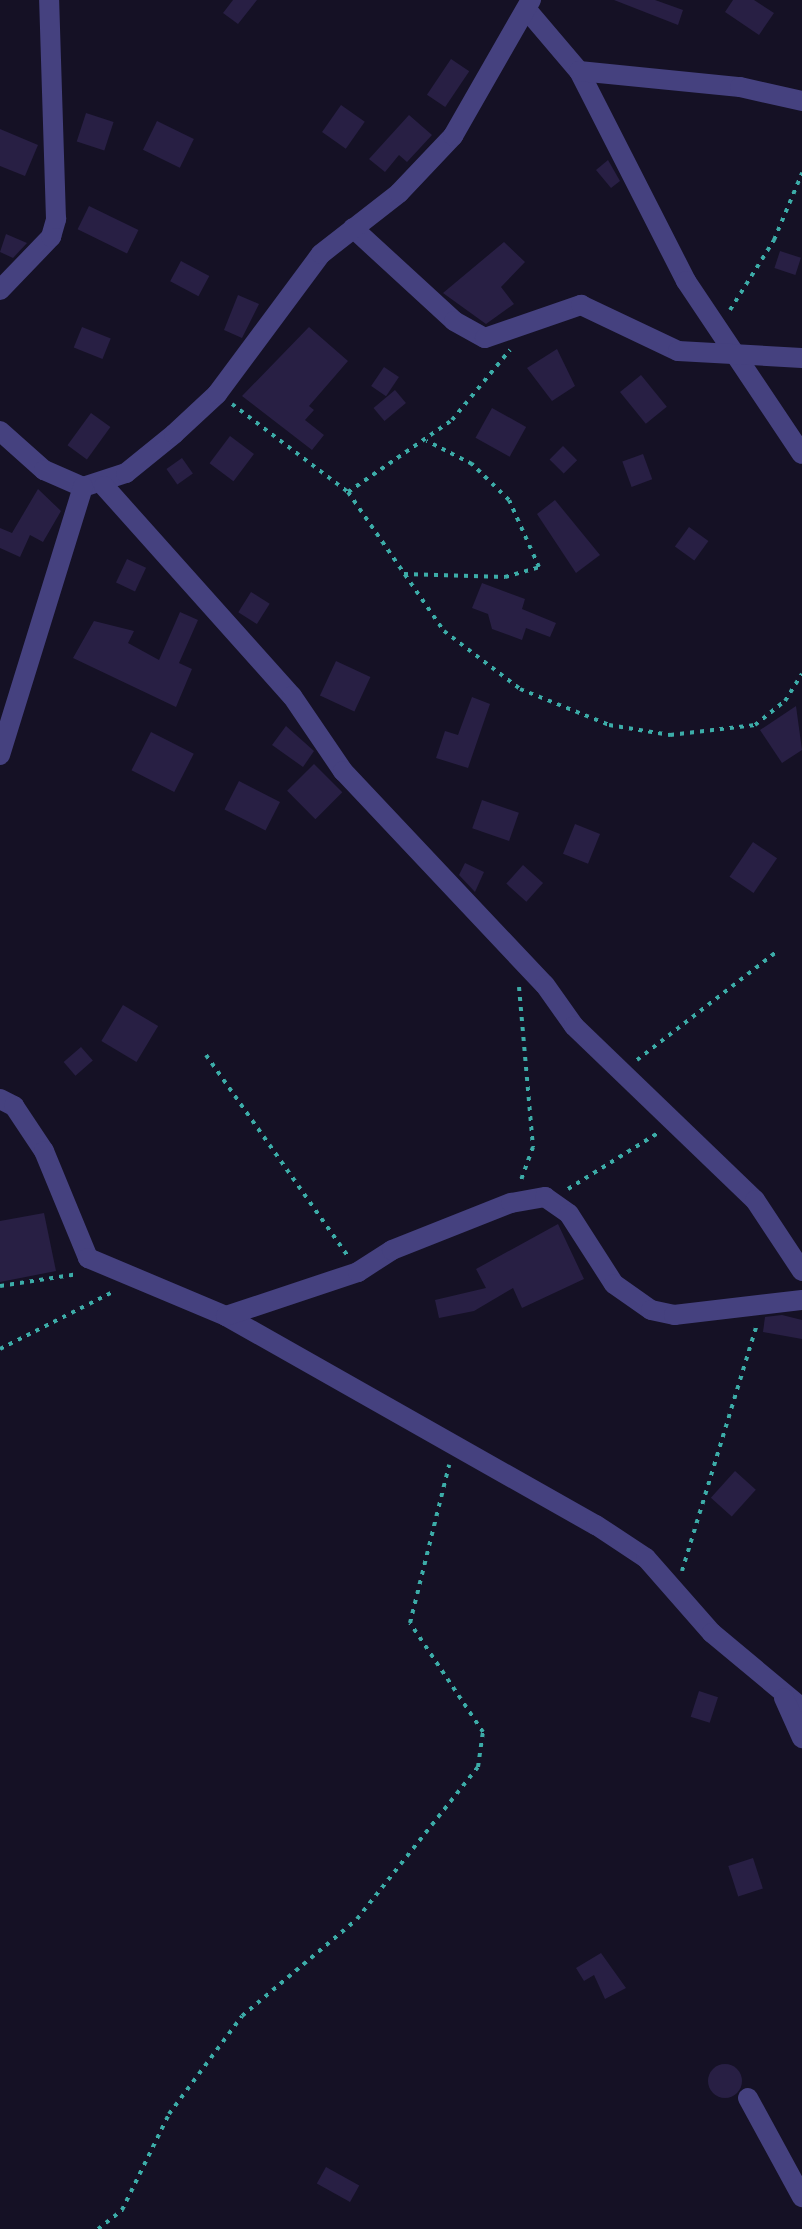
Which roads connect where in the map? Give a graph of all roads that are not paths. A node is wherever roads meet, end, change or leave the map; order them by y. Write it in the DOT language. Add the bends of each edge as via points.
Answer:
graph roads {
  1 [pos="49,0"];
  2 [pos="529,5"];
  3 [pos="579,71"];
  4 [pos="802,101"];
  5 [pos="353,228"];
  6 [pos="0,290"];
  7 [pos="802,358"];
  8 [pos="745,360"];
  9 [pos="0,431"];
  10 [pos="802,454"];
  11 [pos="94,486"];
  12 [pos="9,681"];
  13 [pos="0,755"];
  14 [pos="0,1099"];
  15 [pos="802,1271"];
  16 [pos="802,1300"];
  17 [pos="226,1316"];
  18 [pos="784,1697"];
  19 [pos="802,1708"];
  20 [pos="802,1738"];
  21 [pos="748,2098"];
  22 [pos="802,2197"];
  1 -- 6 [label="street" via="56,219 51,237"];
  2 -- 3 [label="street"];
  2 -- 5 [label="street" via="453,136 399,193"];
  3 -- 4 [label="street" via="740,87"];
  3 -- 8 [label="street" via="686,281"];
  5 -- 8 [label="street" via="473,334 485,338 527,330 581,305 654,344"];
  5 -- 11 [label="street" via="312,265 217,394"];
  7 -- 8 [label="street"];
  8 -- 10 [label="street"];
  9 -- 11 [label="street" via="51,475"];
  11 -- 12 [label="street"];
  11 -- 15 [label="street" via="292,696 343,771 619,1073 755,1200"];
  12 -- 13 [label="street"];
  14 -- 17 [label="street" via="14,1106 44,1151 81,1246 99,1266"];
  16 -- 17 [label="street" via="674,1315 651,1310 614,1284 569,1214 545,1197 511,1203 392,1250 358,1272"];
  17 -- 18 [label="street" via="596,1525 672,1586"];
  18 -- 19 [label="street"];
  18 -- 20 [label="street"];
  21 -- 22 [label="street"];
}
